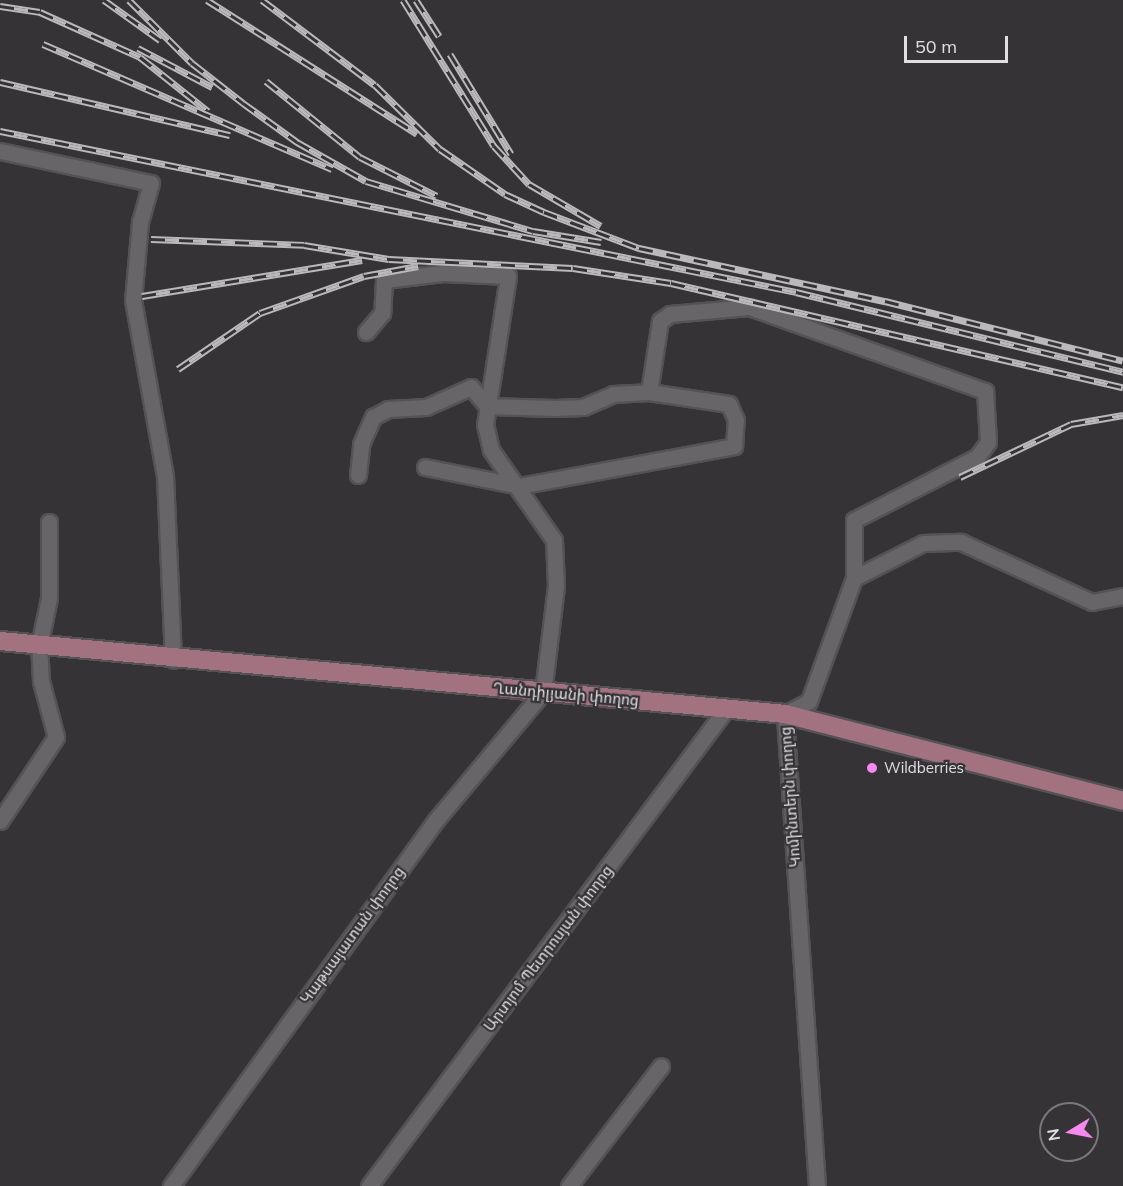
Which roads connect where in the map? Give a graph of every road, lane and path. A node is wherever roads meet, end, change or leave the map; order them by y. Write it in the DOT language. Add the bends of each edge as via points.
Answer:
graph roads {
  1 [pos="0,151"];
  2 [pos="366,332"];
  3 [pos="649,392"];
  4 [pos="487,406"];
  5 [pos="425,467"];
  6 [pos="358,475"];
  7 [pos="519,486"];
  8 [pos="49,522"];
  9 [pos="854,578"];
  10 [pos="1123,596"];
  11 [pos="0,642"];
  12 [pos="39,646"];
  13 [pos="173,660"];
  14 [pos="543,692"];
  15 [pos="726,709"];
  16 [pos="785,714"];
  17 [pos="1123,801"];
  18 [pos="0,821"];
  19 [pos="661,1066"];
  20 [pos="175,1184"];
  21 [pos="369,1186"];
  22 [pos="569,1186"];
  23 [pos="817,1186"];
  1 -- 13 [label="street" via="151,183 140,222 133,300 165,476"];
  2 -- 4 [label="street" via="382,313 384,280 443,273 508,276"];
  3 -- 4 [label="street" via="613,394 583,407"];
  3 -- 7 [label="street" via="729,404 736,420 734,446"];
  3 -- 9 [label="street" via="660,321 670,314 749,307 985,391 988,442 977,457 854,520"];
  4 -- 6 [label="street" via="471,387 426,407 388,409 373,417 361,444"];
  4 -- 7 [label="street" via="491,450"];
  5 -- 7 [label="street"];
  7 -- 14 [label="street" via="554,540 556,586"];
  8 -- 12 [label="street" via="49,598"];
  9 -- 10 [label="street" via="923,543 961,542 1092,602"];
  9 -- 16 [label="street, Կոմինտերն փողոց" via="809,701"];
  11 -- 12 [label="main road, Ղանդիլյանի փողոց"];
  12 -- 13 [label="main road, Ղանդիլյանի փողոց"];
  12 -- 18 [label="street" via="41,681 56,737"];
  13 -- 14 [label="main road, Ղանդիլյանի փողոց"];
  14 -- 15 [label="main road, Ղանդիլյանի փողոց"];
  14 -- 20 [label="street, Կաթսայատան փողոց" via="436,820"];
  15 -- 16 [label="main road, Ղանդիլյանի փողոց"];
  15 -- 21 [label="street, Արտյոմ Պետրոսյան փողոց"];
  16 -- 17 [label="main road, Ղանդիլյանի փողոց"];
  16 -- 23 [label="street, Կոմինտերն փողոց"];
  19 -- 22 [label="street"];
}
